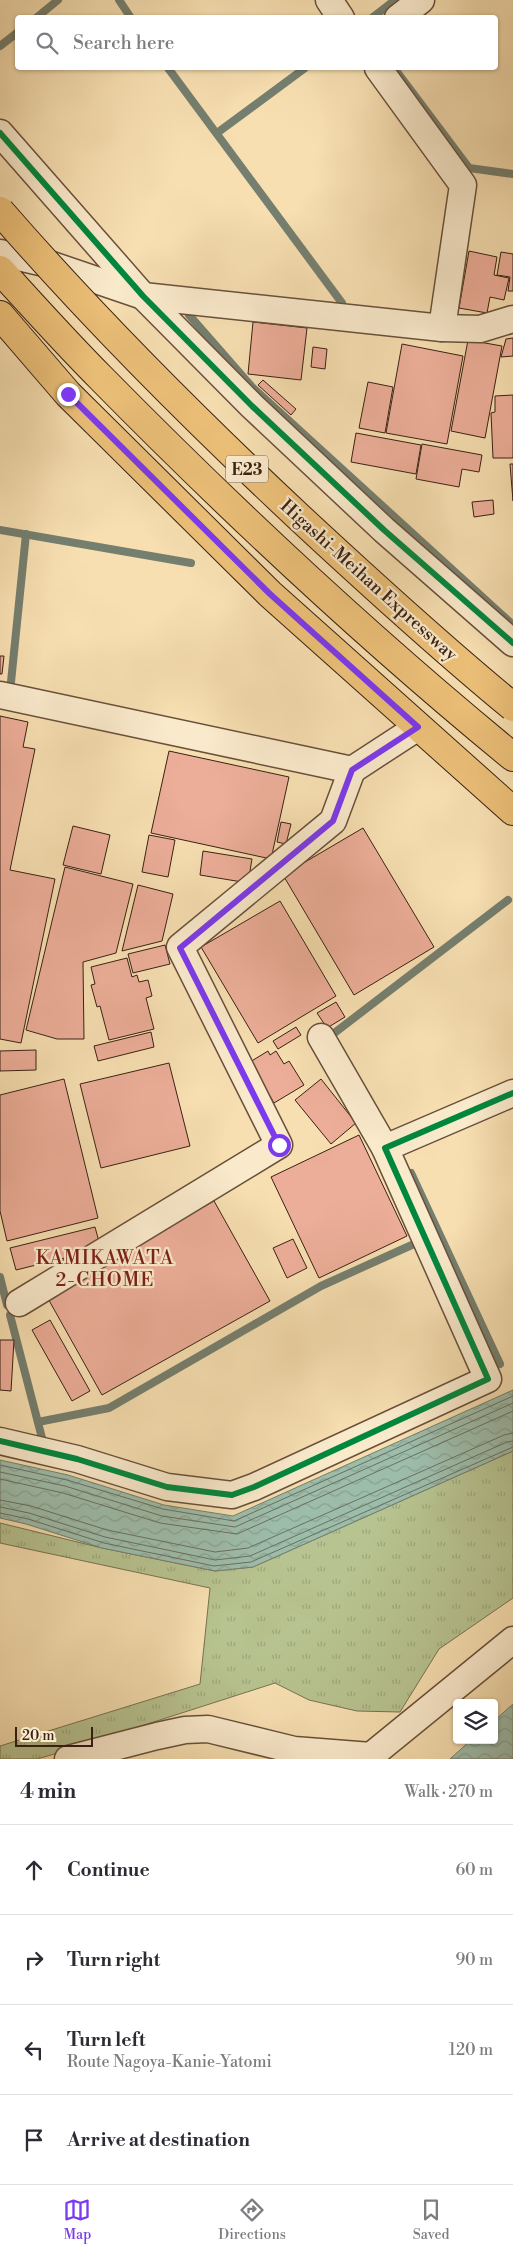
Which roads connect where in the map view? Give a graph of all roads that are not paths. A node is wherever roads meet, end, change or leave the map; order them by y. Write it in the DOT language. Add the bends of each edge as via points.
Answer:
graph roads {
  1 [pos="328,0"];
  2 [pos="421,0"];
  3 [pos="339,15"];
  4 [pos="402,15"];
  5 [pos="379,70"];
  6 [pos="0,133"];
  7 [pos="0,211"];
  8 [pos="0,253"];
  9 [pos="0,270"];
  10 [pos="143,296"];
  11 [pos="0,315"];
  12 [pos="513,319"];
  13 [pos="442,328"];
  14 [pos="513,643"];
  15 [pos="0,695"];
  16 [pos="513,707"];
  17 [pos="418,727"];
  18 [pos="513,757"];
  19 [pos="352,770"];
  20 [pos="513,811"];
  21 [pos="321,1038"];
  22 [pos="513,1093"];
  23 [pos="385,1148"];
  24 [pos="19,1303"];
  25 [pos="0,1441"];
  26 [pos="513,1640"];
  27 [pos="369,1758"];
  28 [pos="68,1759"];
  1 -- 3 [label="street"];
  2 -- 4 [label="street"];
  5 -- 13 [label="street" via="463,185"];
  6 -- 10 [label="street"];
  7 -- 16 [label="main road, Higashi-Meihan Expressway / E23, bridge" via="128,350 244,466 360,574"];
  8 -- 10 [label="street" via="49,264"];
  9 -- 18 [label="main road, E23" via="100,377 307,577"];
  10 -- 13 [label="street"];
  10 -- 14 [label="street" via="252,406 384,530"];
  11 -- 17 [label="main road" via="68,394 263,587"];
  12 -- 13 [label="street" via="480,329"];
  15 -- 19 [label="street"];
  17 -- 19 [label="street"];
  17 -- 20 [label="main road"];
  19 -- 24 [label="street" via="333,821 180,948 279,1145"];
  21 -- 23 [label="street"];
  22 -- 23 [label="street"];
  23 -- 25 [label="street" via="488,1379 232,1495 167,1487 77,1459"];
  26 -- 27 [label="street"];
  27 -- 28 [label="street" via="294,1750 208,1729 166,1734"];
}
